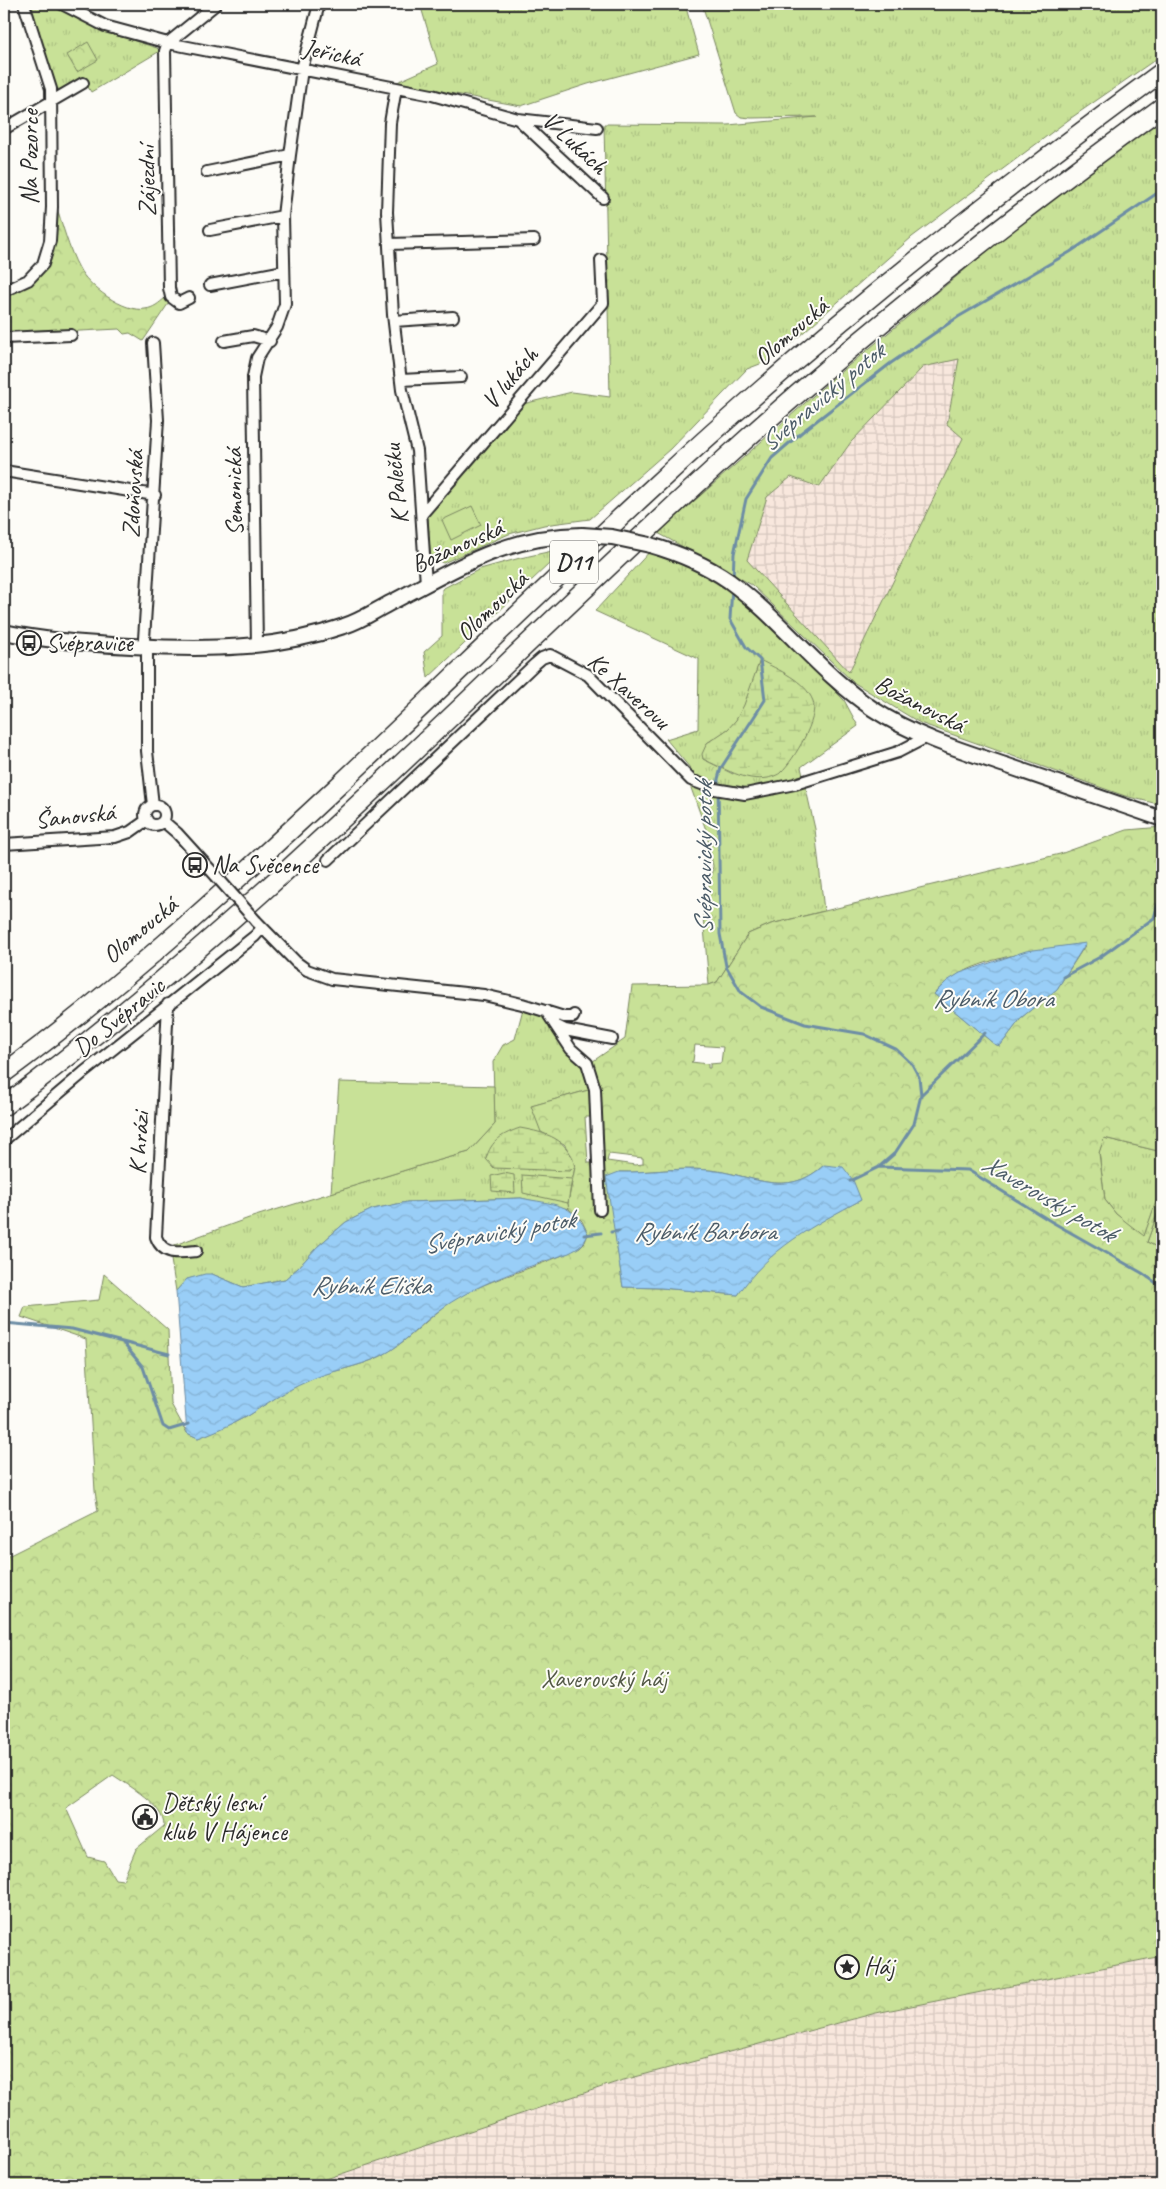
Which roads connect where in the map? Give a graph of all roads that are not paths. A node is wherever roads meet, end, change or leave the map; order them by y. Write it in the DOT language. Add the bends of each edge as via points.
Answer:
graph roads {
  1 [pos="24,4"];
  2 [pos="62,4"];
  3 [pos="216,4"];
  4 [pos="319,4"];
  5 [pos="168,43"];
  6 [pos="302,69"];
  7 [pos="1162,72"];
  8 [pos="82,83"];
  9 [pos="396,88"];
  10 [pos="52,101"];
  11 [pos="1162,107"];
  12 [pos="518,119"];
  13 [pos="597,128"];
  14 [pos="4,130"];
  15 [pos="290,155"];
  16 [pos="206,172"];
  17 [pos="603,198"];
  18 [pos="283,216"];
  19 [pos="210,230"];
  20 [pos="534,240"];
  21 [pos="388,244"];
  22 [pos="601,260"];
  23 [pos="284,271"];
  24 [pos="210,286"];
  25 [pos="4,291"];
  26 [pos="189,298"];
  27 [pos="453,317"];
  28 [pos="394,321"];
  29 [pos="71,335"];
  30 [pos="4,338"];
  31 [pos="224,341"];
  32 [pos="270,341"];
  33 [pos="153,343"];
  34 [pos="461,377"];
  35 [pos="401,380"];
  36 [pos="4,471"];
  37 [pos="155,495"];
  38 [pos="422,514"];
  39 [pos="426,584"];
  40 [pos="4,632"];
  41 [pos="257,646"];
  42 [pos="146,647"];
  43 [pos="928,736"];
  44 [pos="154,805"];
  45 [pos="1162,819"];
  46 [pos="147,820"];
  47 [pos="163,821"];
  48 [pos="4,844"];
  49 [pos="328,860"];
  50 [pos="259,924"];
  51 [pos="168,1004"];
  52 [pos="546,1011"];
  53 [pos="574,1015"];
  54 [pos="554,1024"];
  55 [pos="612,1039"];
  56 [pos="4,1073"];
  57 [pos="4,1106"];
  58 [pos="4,1140"];
  59 [pos="600,1210"];
  60 [pos="196,1251"];
  1 -- 10 [label="street, Na Pozorce" via="45,65"];
  2 -- 5 [label="street, Jeřická" via="105,26"];
  3 -- 5 [label="street"];
  4 -- 6 [label="street, Semonická"];
  5 -- 6 [label="street, Jeřická"];
  5 -- 26 [label="street, Zájezdní" via="165,51 169,288 171,297 178,303"];
  6 -- 9 [label="street, Jeřická"];
  6 -- 15 [label="street, Semonická"];
  7 -- 56 [label="highway, Olomoucká / D11" via="960,224 832,329 651,489 266,853 169,940"];
  8 -- 10 [label="street"];
  9 -- 12 [label="street, Jeřická"];
  9 -- 21 [label="street, K Palečku" via="387,177"];
  10 -- 14 [label="street"];
  10 -- 25 [label="street, Na Pozorce" via="50,241 43,264 28,280"];
  11 -- 57 [label="highway, Olomoucká / D11" via="987,238 859,341 609,566 286,872 131,1008"];
  12 -- 13 [label="street, Jeřická"];
  12 -- 17 [label="street, V Lukách"];
  15 -- 16 [label="street"];
  15 -- 18 [label="street, Semonická"];
  18 -- 19 [label="street"];
  18 -- 23 [label="street, Semonická"];
  20 -- 21 [label="street"];
  21 -- 28 [label="street, K Palečku"];
  22 -- 38 [label="street, V lukách" via="603,303"];
  23 -- 24 [label="street"];
  23 -- 32 [label="street, Semonická" via="282,316"];
  27 -- 28 [label="street"];
  28 -- 35 [label="street, K Palečku"];
  29 -- 30 [label="street"];
  31 -- 32 [label="street" via="254,336"];
  32 -- 41 [label="street, Semonická" via="257,358 254,377"];
  33 -- 37 [label="street, Zdoňovská" via="158,420"];
  34 -- 35 [label="street"];
  35 -- 38 [label="street, K Palečku" via="417,451"];
  36 -- 37 [label="street"];
  37 -- 42 [label="street, Zdoňovská"];
  38 -- 39 [label="street, K Palečku"];
  39 -- 41 [label="street, Božanovská" via="346,626"];
  39 -- 43 [label="street, Božanovská, bridge" via="473,559 545,537 612,537 650,545 682,556 731,583 854,695 896,722"];
  40 -- 42 [label="street, Božanovská" via="82,644"];
  41 -- 42 [label="street, Božanovská"];
  42 -- 44 [label="street, Zdoňovská" via="147,751"];
  43 -- 45 [label="street, Božanovská"];
  43 -- 49 [label="street, Ke Xaverovu" via="898,752 795,784 745,794 719,790 691,780 588,675 550,655 535,664"];
  44 -- 46 [label="street" via="146,810"];
  44 -- 47 [label="street" via="164,810"];
  46 -- 47 [label="street" via="156,825"];
  46 -- 48 [label="street, Šanovská" via="130,832 115,837"];
  47 -- 50 [label="street, bridge"];
  50 -- 51 [label="street, Do Svépravic" via="255,936"];
  50 -- 52 [label="street" via="296,962 307,970 332,979 484,995"];
  51 -- 58 [label="street, Do Svépravic"];
  51 -- 60 [label="street, K hrázi" via="156,1237 168,1252"];
  52 -- 53 [label="street" via="569,1018"];
  52 -- 54 [label="street"];
  54 -- 55 [label="street" via="565,1030"];
  54 -- 59 [label="street" via="571,1049 587,1064 595,1089"];
}
